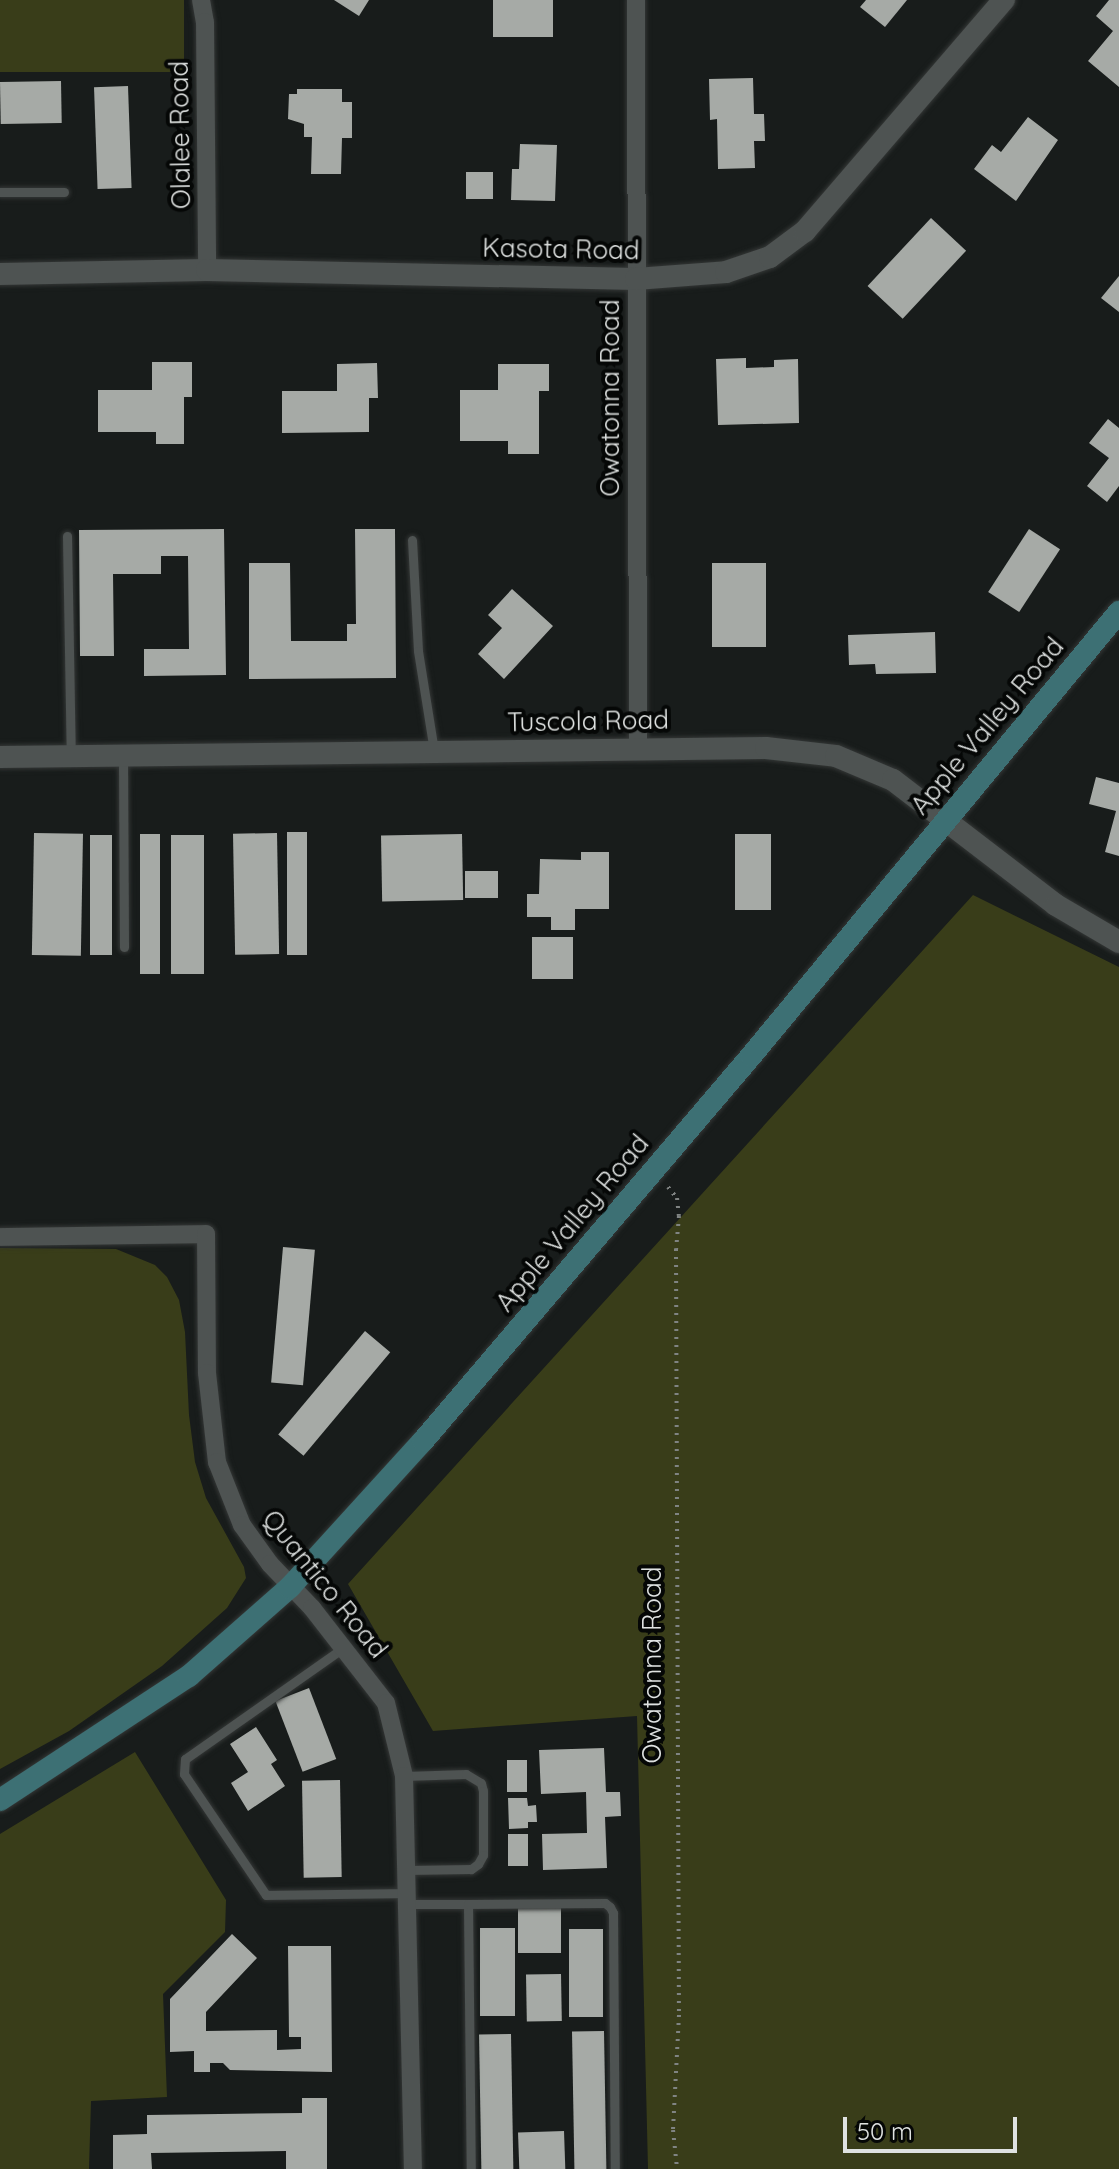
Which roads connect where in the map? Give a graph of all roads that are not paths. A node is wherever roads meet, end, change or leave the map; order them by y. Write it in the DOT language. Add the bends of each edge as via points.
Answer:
graph roads {
  1 [pos="201,0"];
  2 [pos="636,0"];
  3 [pos="1004,0"];
  4 [pos="0,192"];
  5 [pos="64,192"];
  6 [pos="207,270"];
  7 [pos="0,274"];
  8 [pos="636,279"];
  9 [pos="67,536"];
  10 [pos="412,540"];
  11 [pos="1119,612"];
  12 [pos="638,748"];
  13 [pos="434,751"];
  14 [pos="71,755"];
  15 [pos="123,756"];
  16 [pos="0,757"];
  17 [pos="946,819"];
  18 [pos="1119,942"];
  19 [pos="124,947"];
  20 [pos="0,1237"];
  21 [pos="290,1587"];
  22 [pos="343,1648"];
  23 [pos="404,1776"];
  24 [pos="0,1800"];
  25 [pos="407,1870"];
  26 [pos="407,1899"];
  27 [pos="468,1904"];
  28 [pos="413,2169"];
  29 [pos="471,2169"];
  30 [pos="615,2169"];
  1 -- 6 [label="street, Olalee Road"];
  2 -- 8 [label="street, Owatonna Road"];
  3 -- 8 [label="street, Kasota Road" via="805,231 770,257 726,272"];
  4 -- 5 [label="lane"];
  6 -- 7 [label="street, Kasota Road"];
  6 -- 8 [label="street, Kasota Road"];
  8 -- 12 [label="street, Owatonna Road"];
  9 -- 14 [label="lane"];
  10 -- 13 [label="lane" via="418,651"];
  11 -- 17 [label="main road, Apple Valley Road"];
  12 -- 13 [label="street, Tuscola Road"];
  12 -- 17 [label="street, Tuscola Road" via="766,748 836,756 893,780"];
  13 -- 15 [label="street, Tuscola Road"];
  14 -- 15 [label="street, Tuscola Road"];
  14 -- 16 [label="street, Tuscola Road"];
  15 -- 19 [label="lane"];
  17 -- 18 [label="street, Tuscola Road" via="1056,905"];
  17 -- 21 [label="main road, Apple Valley Road" via="784,1018 423,1441"];
  20 -- 21 [label="street, Quantico Road" via="206,1234 207,1373 217,1462 242,1525"];
  21 -- 22 [label="street, Quantico Road"];
  21 -- 24 [label="main road, Apple Valley Road" via="189,1676"];
  22 -- 23 [label="street, Quantico Road" via="386,1703"];
  22 -- 26 [label="lane" via="185,1759 184,1774 266,1895"];
  23 -- 25 [label="street, Quantico Road"];
  23 -- 25 [label="lane" via="466,1774 481,1783 483,1791 483,1855 478,1864 471,1869"];
  25 -- 26 [label="street, Quantico Road"];
  26 -- 27 [label="lane"];
  26 -- 28 [label="street, Quantico Road"];
  27 -- 29 [label="lane"];
  27 -- 30 [label="lane" via="610,1907"];
}
